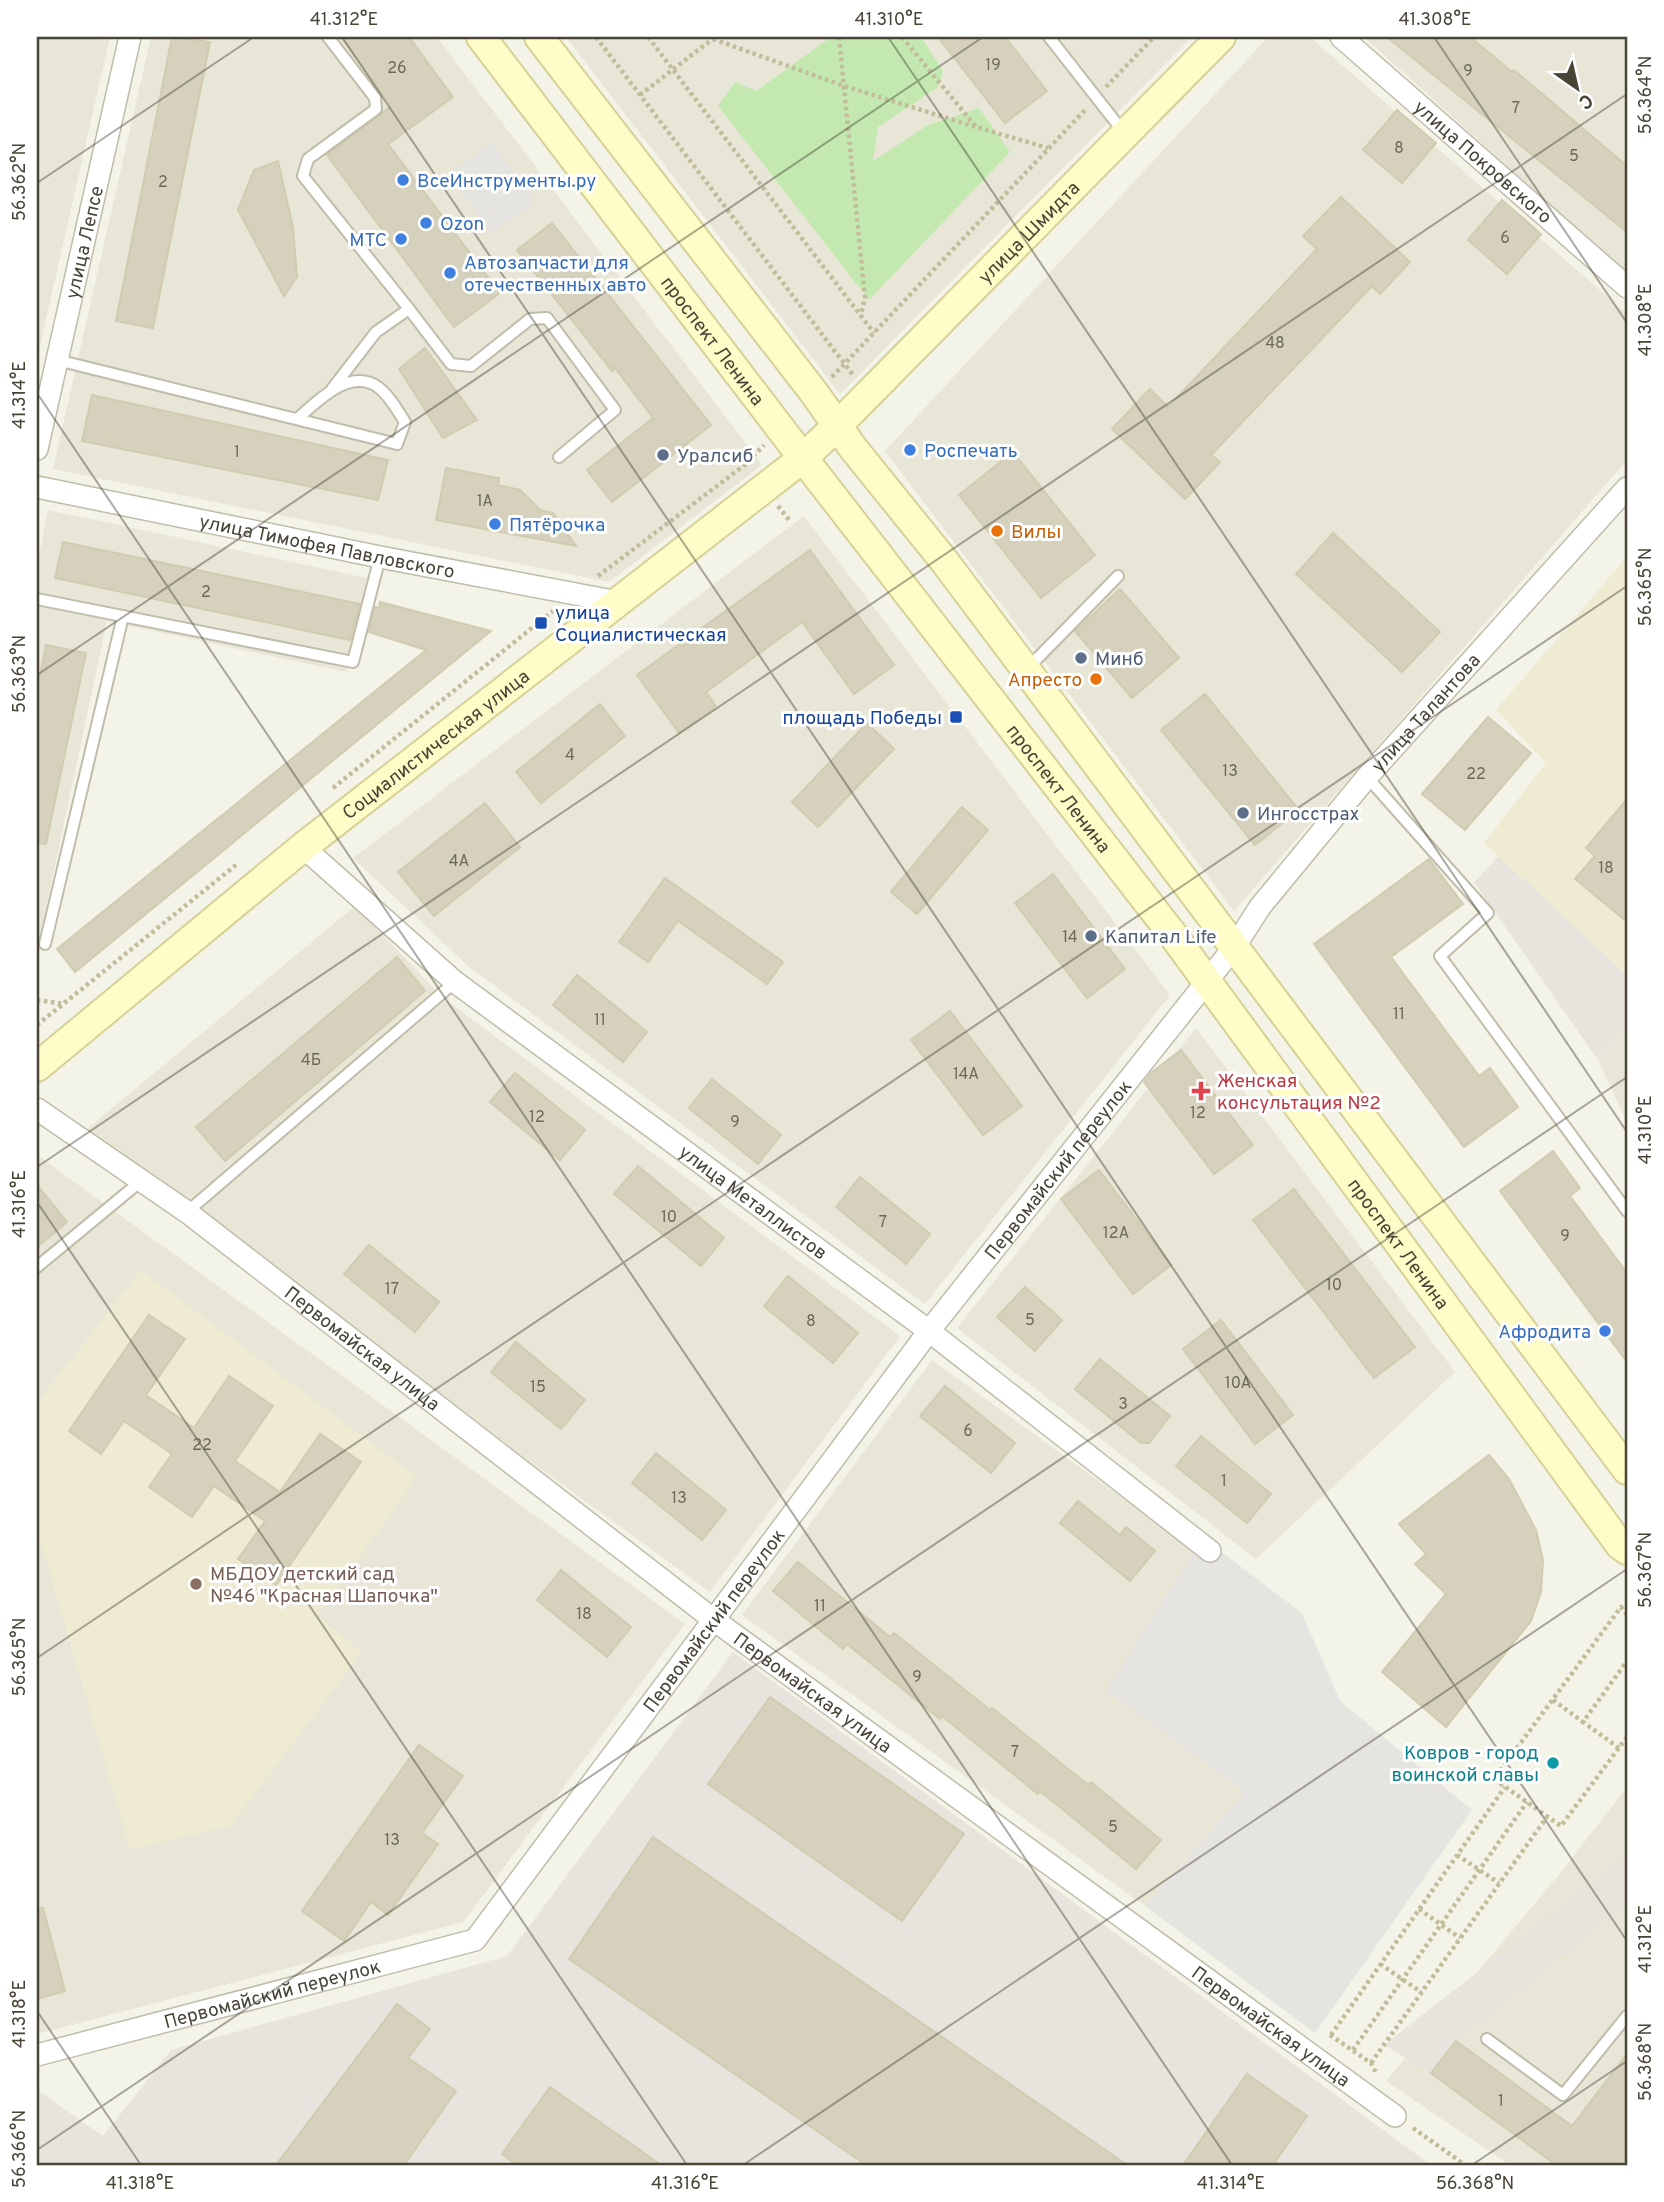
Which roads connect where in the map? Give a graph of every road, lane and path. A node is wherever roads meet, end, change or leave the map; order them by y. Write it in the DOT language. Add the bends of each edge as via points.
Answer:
graph roads {
  1 [pos="130,37"];
  2 [pos="328,37"];
  3 [pos="481,37"];
  4 [pos="539,37"];
  5 [pos="596,37"];
  6 [pos="648,37"];
  7 [pos="839,37"];
  8 [pos="902,37"];
  9 [pos="1049,37"];
  10 [pos="1154,37"];
  11 [pos="1221,37"];
  12 [pos="1341,37"];
  13 [pos="714,38"];
  14 [pos="673,69"];
  15 [pos="844,86"];
  16 [pos="640,95"];
  17 [pos="1097,97"];
  18 [pos="976,127"];
  19 [pos="1125,134"];
  20 [pos="1048,149"];
  21 [pos="1627,287"];
  22 [pos="409,309"];
  23 [pos="860,315"];
  24 [pos="874,333"];
  25 [pos="57,360"];
  26 [pos="845,364"];
  27 [pos="332,389"];
  28 [pos="868,395"];
  29 [pos="297,419"];
  30 [pos="837,426"];
  31 [pos="37,449"];
  32 [pos="559,457"];
  33 [pos="803,458"];
  34 [pos="746,464"];
  35 [pos="37,487"];
  36 [pos="1627,488"];
  37 [pos="380,557"];
  38 [pos="1118,576"];
  39 [pos="575,594"];
  40 [pos="37,599"];
  41 [pos="618,602"];
  42 [pos="123,616"];
  43 [pos="1026,670"];
  44 [pos="1367,777"];
  45 [pos="324,794"];
  46 [pos="303,847"];
  47 [pos="237,864"];
  48 [pos="45,944"];
  49 [pos="1235,946"];
  50 [pos="1206,981"];
  51 [pos="455,982"];
  52 [pos="37,1000"];
  53 [pos="64,1004"];
  54 [pos="37,1025"];
  55 [pos="37,1067"];
  56 [pos="37,1109"];
  57 [pos="141,1181"];
  58 [pos="1627,1211"];
  59 [pos="187,1212"];
  60 [pos="37,1267"];
  61 [pos="929,1331"];
  62 [pos="1627,1470"];
  63 [pos="1627,1550"];
  64 [pos="1210,1551"];
  65 [pos="1627,1615"];
  66 [pos="714,1620"];
  67 [pos="1627,1661"];
  68 [pos="1553,1700"];
  69 [pos="1583,1722"];
  70 [pos="1627,1737"];
  71 [pos="1619,1748"];
  72 [pos="1505,1787"];
  73 [pos="1527,1802"];
  74 [pos="1547,1816"];
  75 [pos="1457,1855"];
  76 [pos="1479,1870"];
  77 [pos="1499,1884"];
  78 [pos="1419,1909"];
  79 [pos="1441,1924"];
  80 [pos="1460,1938"];
  81 [pos="1380,1964"];
  82 [pos="1402,1979"];
  83 [pos="1421,1992"];
  84 [pos="1627,2016"];
  85 [pos="1331,2035"];
  86 [pos="1487,2039"];
  87 [pos="1353,2050"];
  88 [pos="37,2055"];
  89 [pos="1371,2063"];
  90 [pos="1395,2116"];
  1 -- 25 [label="street, улица Лепсе"];
  2 -- 22 [label="lane" via="375,97 376,109 308,159 303,176"];
  3 -- 33 [label="main road, проспект Ленина"];
  4 -- 30 [label="main road"];
  5 -- 16 [label="path"];
  6 -- 14 [label="path"];
  7 -- 15 [label="path"];
  8 -- 18 [label="path"];
  9 -- 17 [label="lane"];
  10 -- 17 [label="path"];
  11 -- 19 [label="main road, улица Шмидта"];
  12 -- 21 [label="street, улица Покровского"];
  13 -- 14 [label="path"];
  13 -- 15 [label="path"];
  14 -- 16 [label="path"];
  14 -- 23 [label="path"];
  15 -- 18 [label="path"];
  15 -- 23 [label="path" via="865,298"];
  16 -- 26 [label="path"];
  17 -- 19 [label="lane"];
  17 -- 20 [label="path"];
  18 -- 20 [label="path"];
  19 -- 28 [label="main road, улица Шмидта"];
  20 -- 24 [label="path"];
  22 -- 27 [label="lane" via="376,332"];
  22 -- 32 [label="lane" via="451,364 471,366 530,319 547,318 615,410"];
  23 -- 24 [label="path"];
  24 -- 26 [label="path"];
  25 -- 29 [label="lane"];
  25 -- 31 [label="street, улица Лепсе"];
  26 -- 28 [label="path"];
  27 -- 29 [label="lane"];
  27 -- 29 [label="lane" via="355,381 376,386 405,422 397,444"];
  28 -- 30 [label="main road, улица Шмидта"];
  30 -- 33 [label="main road, Социалистическая улица"];
  30 -- 43 [label="main road"];
  33 -- 41 [label="main road, Социалистическая улица"];
  33 -- 50 [label="main road, проспект Ленина"];
  34 -- 39 [label="path"];
  35 -- 37 [label="street, улица Тимофея Павловского"];
  36 -- 44 [label="street, улица Талантова"];
  37 -- 39 [label="street, улица Тимофея Павловского"];
  37 -- 42 [label="lane" via="353,662"];
  38 -- 43 [label="lane"];
  39 -- 41 [label="street, улица Тимофея Павловского"];
  39 -- 45 [label="path"];
  40 -- 42 [label="lane"];
  41 -- 46 [label="main road, Социалистическая улица"];
  42 -- 48 [label="lane"];
  43 -- 49 [label="main road"];
  44 -- 49 [label="street, улица Талантова" via="1260,907"];
  44 -- 58 [label="lane" via="1488,913 1440,956"];
  46 -- 51 [label="street, улица Металлистов"];
  46 -- 55 [label="main road, Социалистическая улица"];
  47 -- 53 [label="path"];
  49 -- 50 [label="street, Первомайский переулок"];
  49 -- 62 [label="main road"];
  50 -- 61 [label="street, Первомайский переулок"];
  50 -- 63 [label="main road, проспект Ленина"];
  51 -- 59 [label="lane"];
  51 -- 61 [label="street, улица Металлистов"];
  52 -- 53 [label="path"];
  53 -- 54 [label="path"];
  56 -- 57 [label="street, Первомайская улица"];
  57 -- 59 [label="street, Первомайская улица"];
  57 -- 60 [label="lane"];
  59 -- 66 [label="street, Первомайская улица"];
  61 -- 64 [label="street, улица Металлистов"];
  61 -- 66 [label="street, Первомайский переулок"];
  65 -- 68 [label="path" via="1621,1607"];
  66 -- 88 [label="street, Первомайский переулок" via="475,1940"];
  66 -- 90 [label="street, Первомайская улица"];
  67 -- 69 [label="path"];
  68 -- 69 [label="path"];
  68 -- 72 [label="path" via="1494,1779"];
  69 -- 71 [label="path"];
  70 -- 71 [label="path"];
  71 -- 74 [label="path" via="1561,1826"];
  72 -- 73 [label="path"];
  72 -- 75 [label="path"];
  73 -- 74 [label="path"];
  73 -- 76 [label="path"];
  74 -- 77 [label="path"];
  75 -- 76 [label="path"];
  75 -- 78 [label="path"];
  76 -- 77 [label="path"];
  76 -- 79 [label="path"];
  77 -- 80 [label="path"];
  78 -- 79 [label="path"];
  78 -- 81 [label="path"];
  79 -- 80 [label="path"];
  79 -- 82 [label="path"];
  80 -- 83 [label="path"];
  81 -- 82 [label="path"];
  81 -- 85 [label="path"];
  82 -- 83 [label="path"];
  82 -- 87 [label="path"];
  83 -- 89 [label="path"];
  84 -- 86 [label="lane" via="1563,2095"];
}
